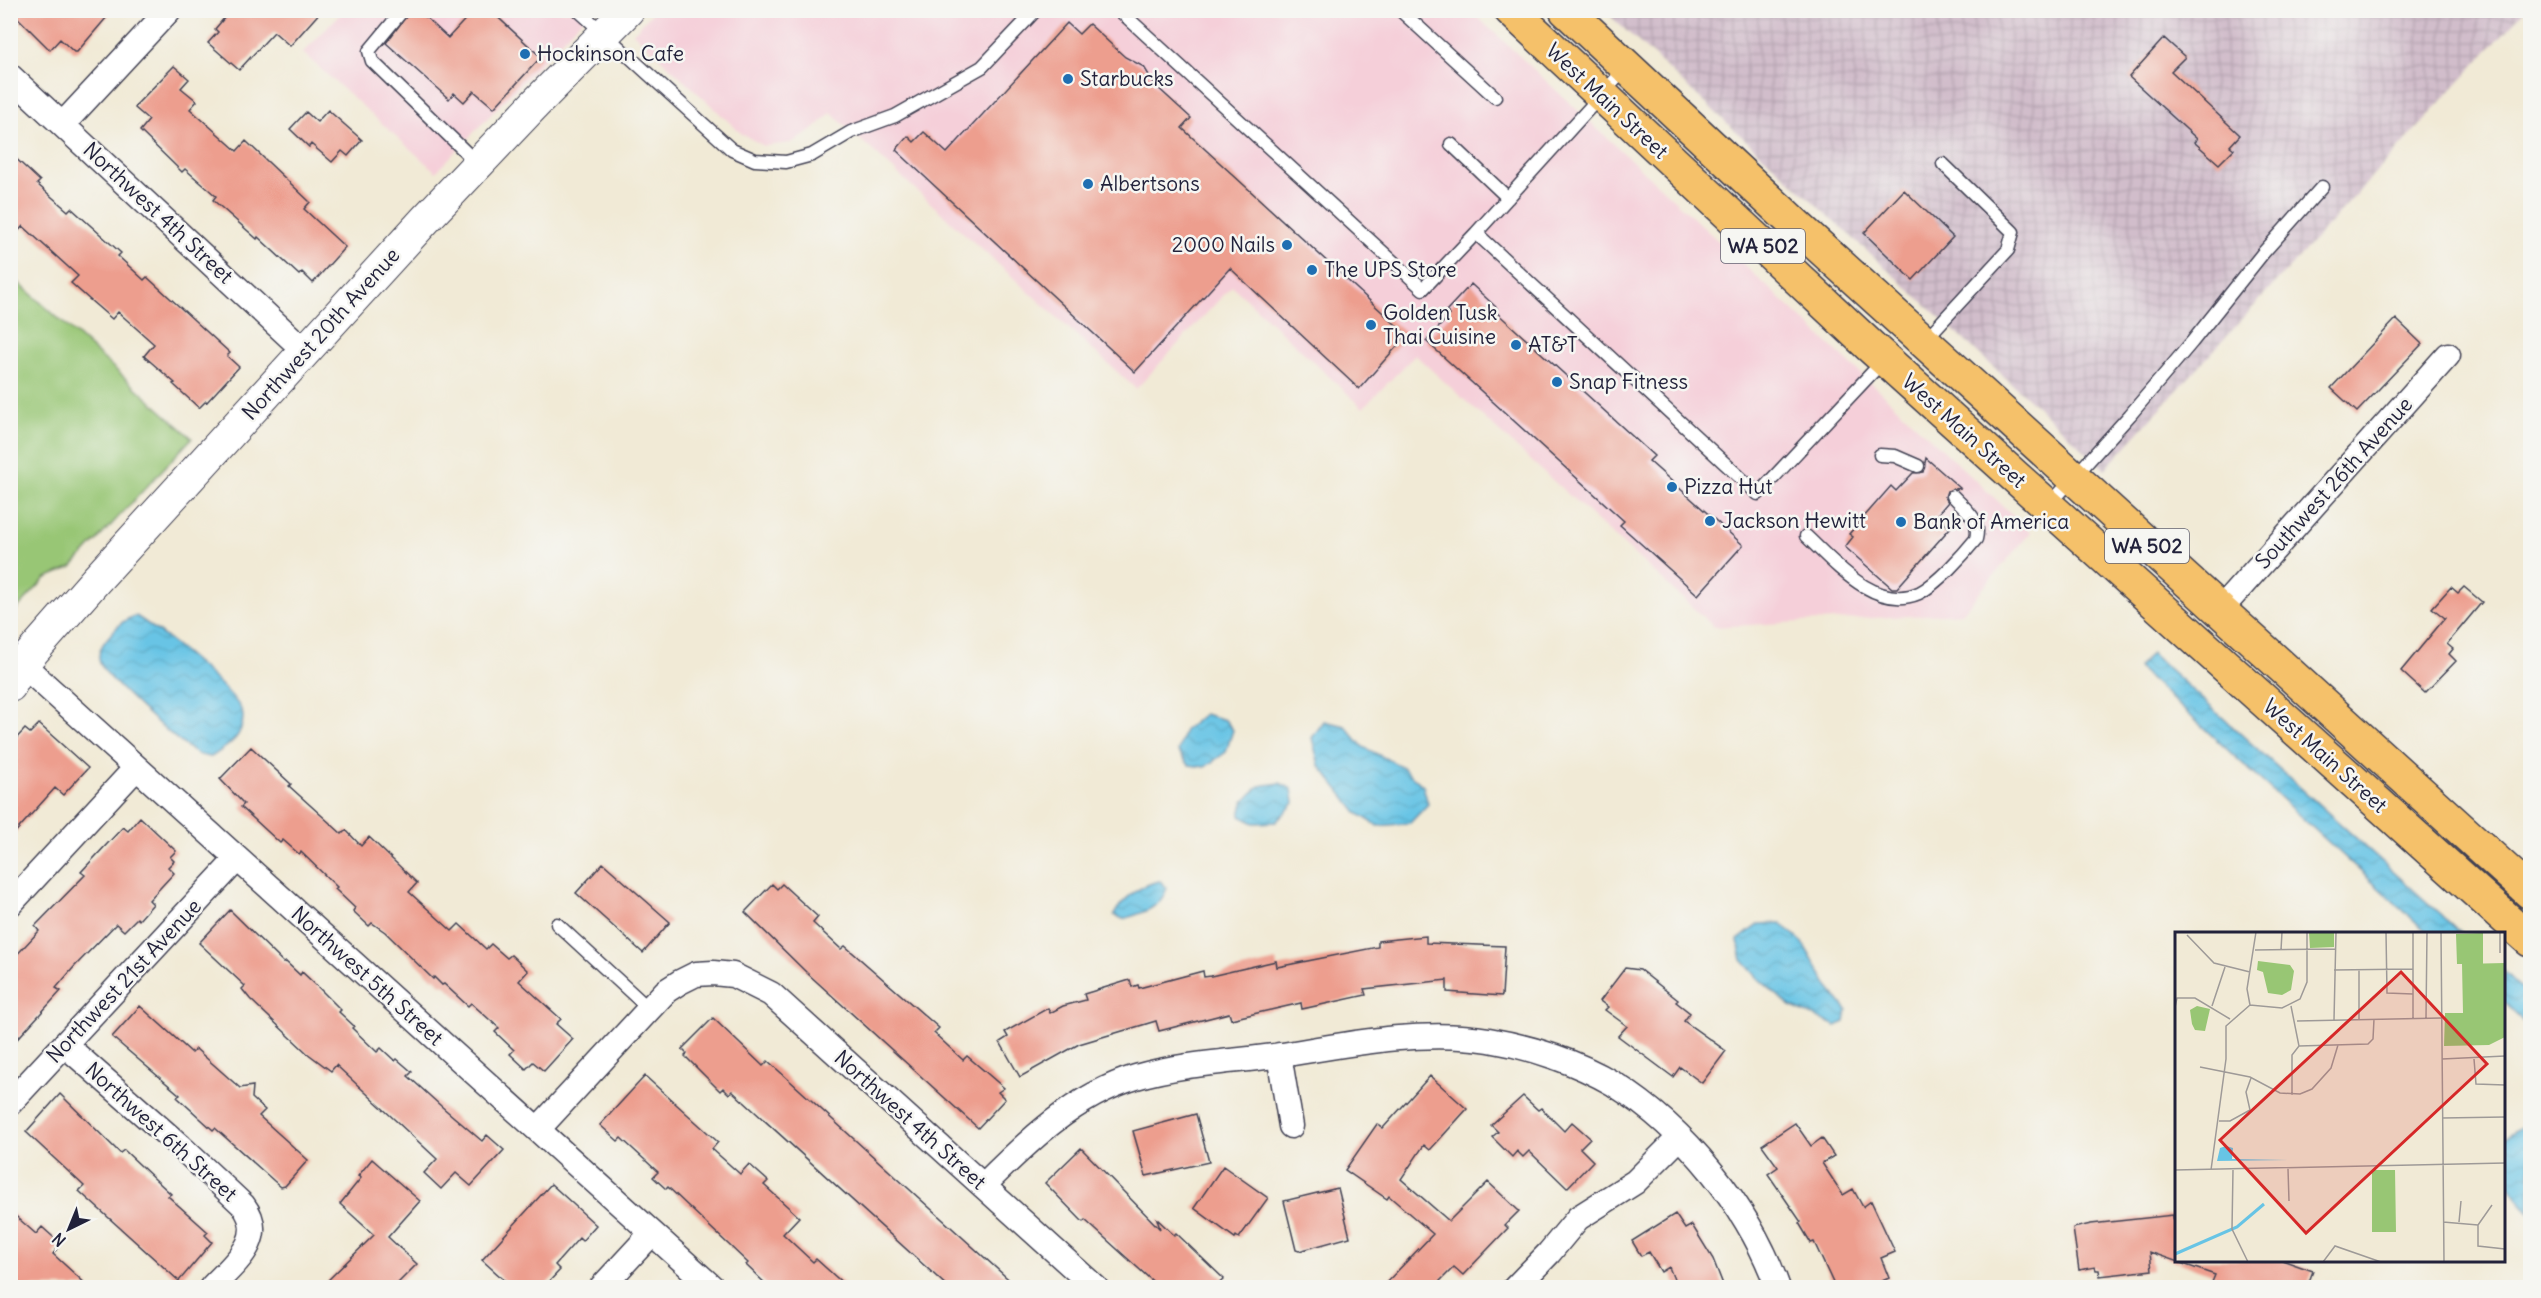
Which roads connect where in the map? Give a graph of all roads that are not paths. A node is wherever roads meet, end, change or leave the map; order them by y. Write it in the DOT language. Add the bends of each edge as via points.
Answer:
graph roads {
  1 [pos="169,10"];
  2 [pos="403,10"];
  3 [pos="578,10"];
  4 [pos="628,10"];
  5 [pos="1036,10"];
  6 [pos="1119,10"];
  7 [pos="1400,10"];
  8 [pos="1511,10"];
  9 [pos="1566,10"];
  10 [pos="605,35"];
  11 [pos="1627,68"];
  12 [pos="10,76"];
  13 [pos="1601,96"];
  14 [pos="1495,97"];
  15 [pos="63,124"];
  16 [pos="1451,144"];
  17 [pos="478,164"];
  18 [pos="1944,164"];
  19 [pos="2322,187"];
  20 [pos="1508,198"];
  21 [pos="1476,233"];
  22 [pos="1923,342"];
  23 [pos="306,352"];
  24 [pos="2448,355"];
  25 [pos="1885,359"];
  26 [pos="1880,455"];
  27 [pos="1918,466"];
  28 [pos="2073,478"];
  29 [pos="1953,496"];
  30 [pos="2048,506"];
  31 [pos="1806,536"];
  32 [pos="2219,611"];
  33 [pos="14,673"];
  34 [pos="136,768"];
  35 [pos="237,860"];
  36 [pos="2530,892"];
  37 [pos="10,904"];
  38 [pos="558,924"];
  39 [pos="2530,940"];
  40 [pos="649,1009"];
  41 [pos="65,1045"];
  42 [pos="1279,1055"];
  43 [pos="10,1103"];
  44 [pos="1291,1126"];
  45 [pos="538,1129"];
  46 [pos="1679,1138"];
  47 [pos="983,1186"];
  48 [pos="652,1233"];
  49 [pos="210,1287"];
  50 [pos="601,1287"];
  51 [pos="712,1287"];
  52 [pos="1096,1287"];
  53 [pos="1515,1287"];
  54 [pos="1778,1287"];
  1 -- 15 [label="street"];
  2 -- 17 [label="lane" via="369,51 372,61"];
  3 -- 10 [label="lane"];
  4 -- 10 [label="street, Northwest 20th Avenue"];
  5 -- 10 [label="lane" via="982,68 895,116 786,162 755,160 732,150"];
  6 -- 21 [label="lane" via="1423,289"];
  7 -- 14 [label="lane"];
  8 -- 13 [label="highway, West Main Street / WA 502"];
  9 -- 11 [label="highway, West Main Street / WA 502"];
  10 -- 17 [label="street, Northwest 20th Avenue"];
  11 -- 13 [label="lane"];
  11 -- 22 [label="highway, West Main Street / WA 502"];
  12 -- 15 [label="street, Northwest 4th Street"];
  13 -- 20 [label="lane"];
  13 -- 25 [label="highway, West Main Street / WA 502"];
  15 -- 23 [label="street, Northwest 4th Street"];
  16 -- 20 [label="lane"];
  17 -- 23 [label="street, Northwest 20th Avenue"];
  18 -- 22 [label="lane" via="2013,232 2008,250"];
  19 -- 28 [label="lane"];
  20 -- 21 [label="lane"];
  21 -- 25 [label="lane" via="1758,494"];
  22 -- 28 [label="highway, West Main Street / WA 502"];
  23 -- 33 [label="street, Northwest 20th Avenue"];
  24 -- 32 [label="street, Southwest 26th Avenue"];
  25 -- 30 [label="highway, West Main Street / WA 502"];
  26 -- 27 [label="lane" via="1895,456"];
  28 -- 30 [label="lane"];
  28 -- 32 [label="highway, West Main Street / WA 502"];
  29 -- 31 [label="lane" via="1976,520 1976,539 1918,593 1878,594"];
  30 -- 39 [label="highway, West Main Street / WA 502"];
  32 -- 36 [label="highway, West Main Street / WA 502"];
  33 -- 34 [label="street, Northwest 5th Street"];
  34 -- 35 [label="street, Northwest 5th Street"];
  34 -- 37 [label="street"];
  35 -- 41 [label="street, Northwest 21st Avenue"];
  35 -- 45 [label="street, Northwest 5th Street"];
  38 -- 40 [label="lane"];
  40 -- 45 [label="street"];
  40 -- 47 [label="street, Northwest 4th Street" via="666,991 696,974 733,975 771,994"];
  41 -- 43 [label="street, Northwest 21st Avenue"];
  41 -- 49 [label="street, Northwest 6th Street" via="243,1206 253,1223 252,1238"];
  42 -- 44 [label="street"];
  42 -- 46 [label="street" via="1356,1042 1422,1037 1489,1040 1560,1059 1613,1084"];
  42 -- 47 [label="street" via="1187,1066 1136,1077 1098,1093 1041,1130"];
  45 -- 48 [label="street, Northwest 5th Street"];
  46 -- 53 [label="street" via="1635,1182 1578,1218"];
  46 -- 54 [label="street" via="1731,1196 1755,1233"];
  47 -- 52 [label="street, Northwest 4th Street"];
  48 -- 50 [label="street"];
  48 -- 51 [label="street, Northwest 5th Street"];
}
